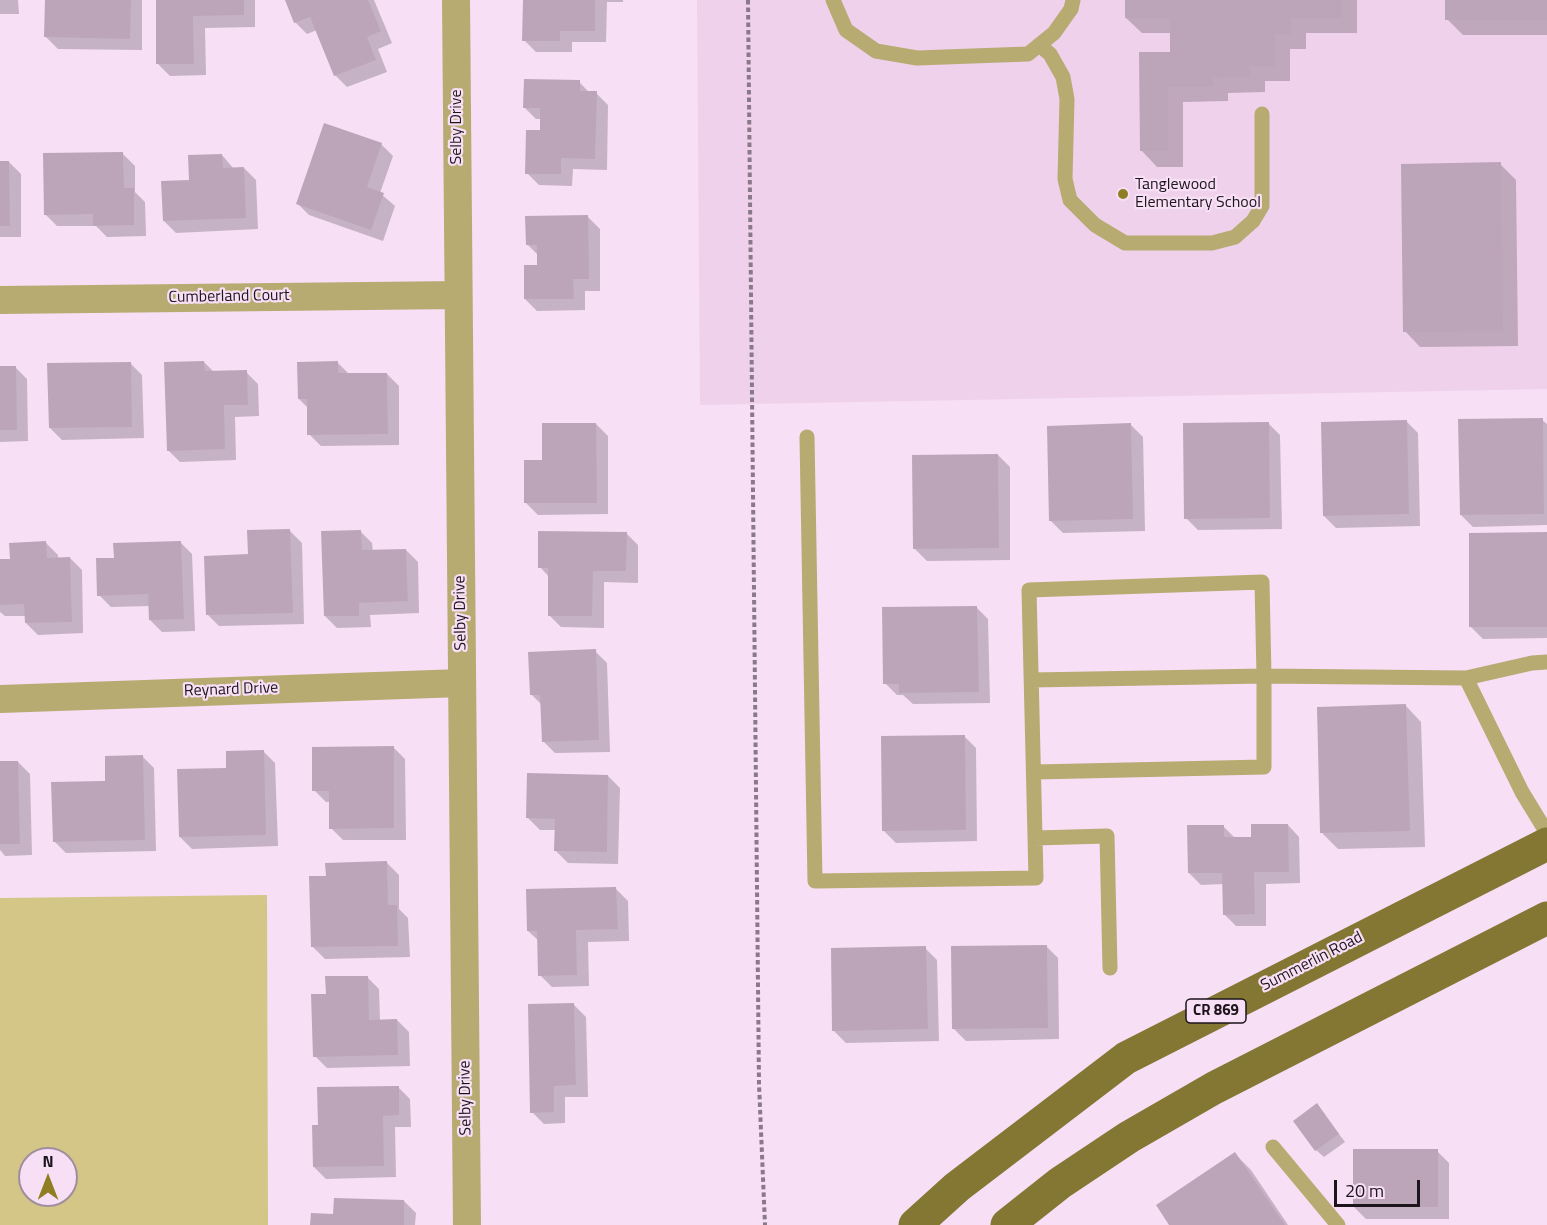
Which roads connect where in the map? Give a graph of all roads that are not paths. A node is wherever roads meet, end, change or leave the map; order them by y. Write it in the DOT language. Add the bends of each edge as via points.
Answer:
graph roads {
  1 [pos="456,0"];
  2 [pos="833,0"];
  3 [pos="1073,0"];
  4 [pos="1039,45"];
  5 [pos="1262,114"];
  6 [pos="458,295"];
  7 [pos="0,300"];
  8 [pos="807,437"];
  9 [pos="1547,662"];
  10 [pos="1264,676"];
  11 [pos="1466,678"];
  12 [pos="1032,680"];
  13 [pos="462,683"];
  14 [pos="0,699"];
  15 [pos="1035,772"];
  16 [pos="1547,833"];
  17 [pos="1035,838"];
  18 [pos="1547,844"];
  19 [pos="1547,918"];
  20 [pos="1110,968"];
  21 [pos="1273,1147"];
  22 [pos="468,1225"];
  23 [pos="915,1225"];
  24 [pos="1007,1225"];
  25 [pos="1338,1225"];
  1 -- 6 [label="street, Selby Drive"];
  2 -- 4 [label="lane" via="846,30 876,51 917,58 962,57 1028,54"];
  3 -- 4 [label="lane" via="1054,33"];
  4 -- 5 [label="lane" via="1050,54 1063,77 1068,99 1065,179 1070,200 1095,225 1125,243 1212,243 1235,237 1253,221 1262,206"];
  6 -- 7 [label="street, Cumberland Court"];
  6 -- 13 [label="street, Selby Drive"];
  8 -- 17 [label="lane" via="815,881 1036,878"];
  9 -- 11 [label="lane"];
  10 -- 11 [label="lane"];
  10 -- 12 [label="lane"];
  10 -- 12 [label="lane" via="1262,582 1029,590"];
  10 -- 15 [label="lane" via="1264,767"];
  11 -- 16 [label="lane" via="1522,792"];
  12 -- 15 [label="lane"];
  13 -- 14 [label="street, Reynard Drive"];
  13 -- 22 [label="street, Selby Drive"];
  15 -- 17 [label="lane"];
  17 -- 20 [label="lane" via="1107,836"];
  18 -- 23 [label="main road, Summerlin Road / CR 869" via="1126,1058 957,1187"];
  19 -- 24 [label="main road" via="1214,1088 1129,1137 1060,1183"];
  21 -- 25 [label="lane"];
}
